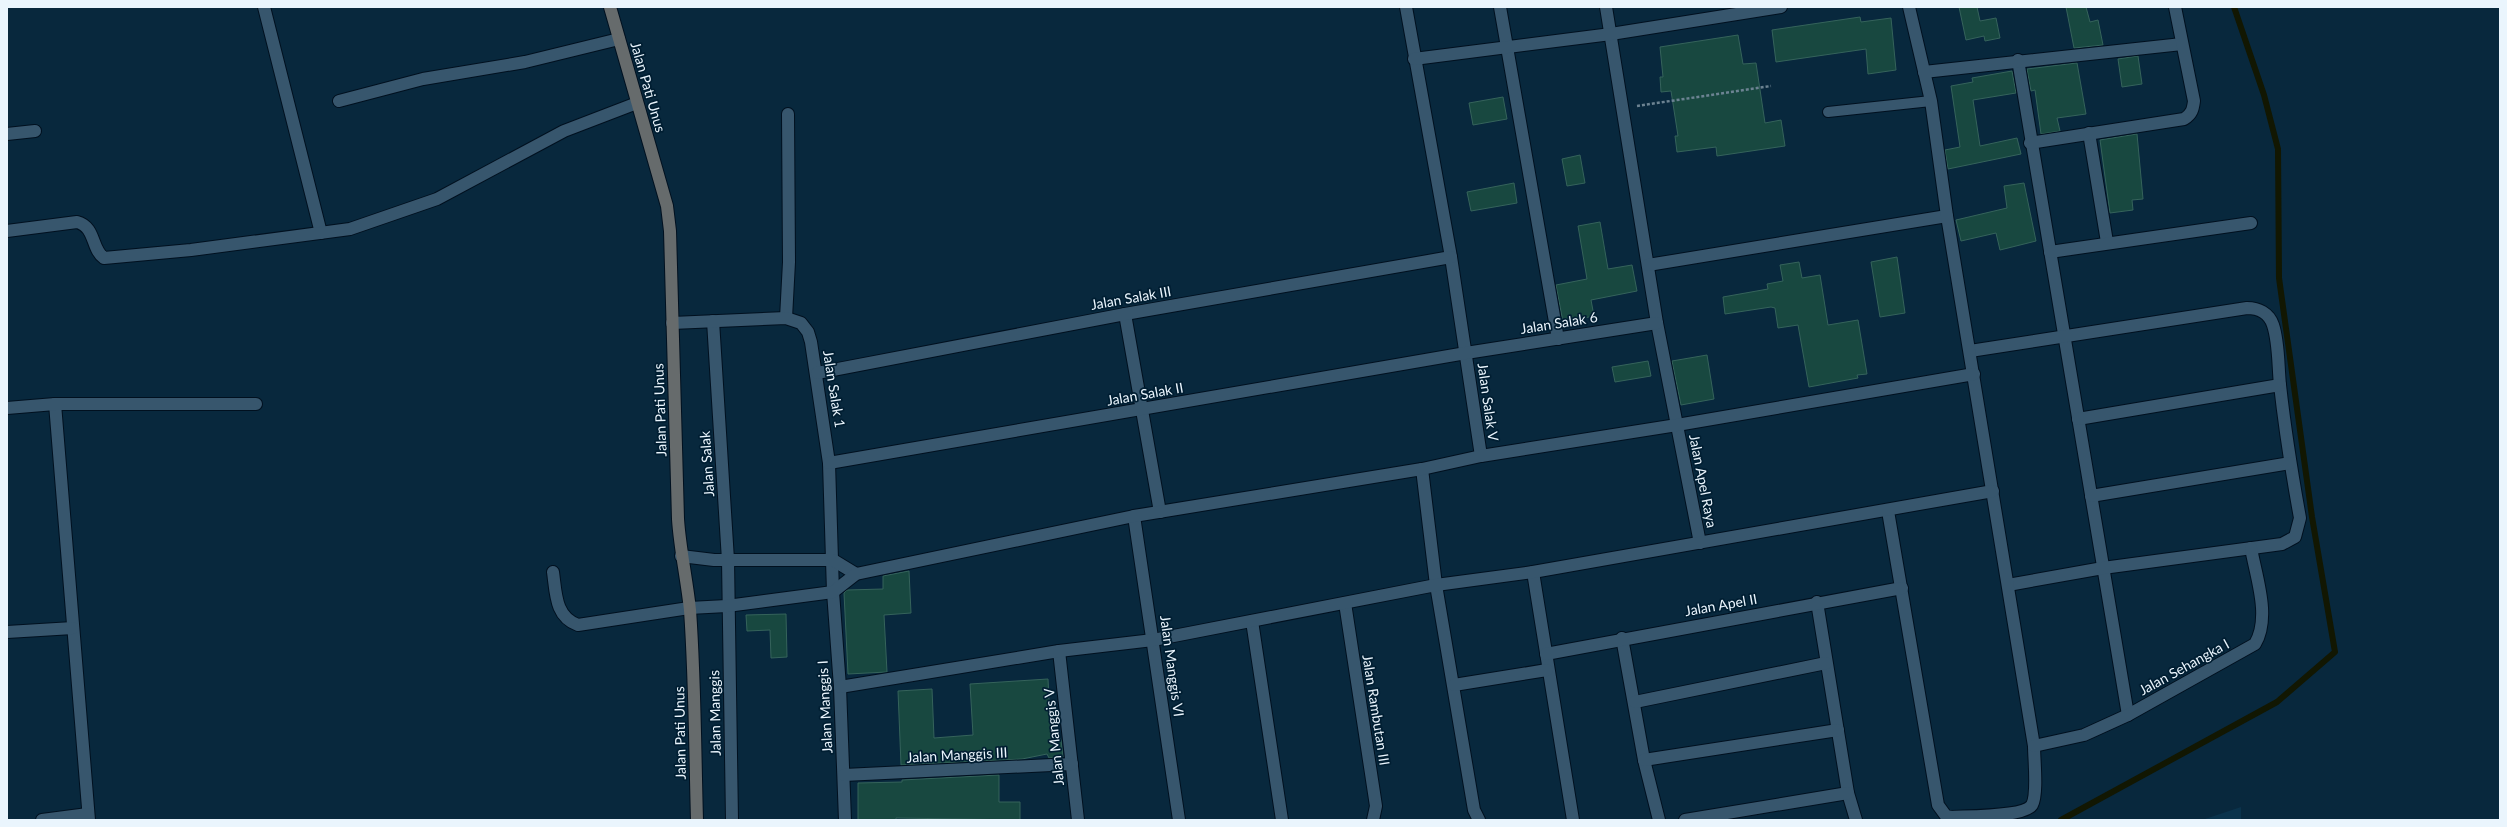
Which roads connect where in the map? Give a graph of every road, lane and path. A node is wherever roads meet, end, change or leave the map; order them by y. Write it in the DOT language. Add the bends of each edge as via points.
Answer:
graph roads {
  1 [pos="264,7"];
  2 [pos="610,7"];
  3 [pos="1406,7"];
  4 [pos="1500,7"];
  5 [pos="1606,7"];
  6 [pos="1781,7"];
  7 [pos="1909,7"];
  8 [pos="2174,7"];
  9 [pos="1611,34"];
  10 [pos="619,39"];
  11 [pos="2182,44"];
  12 [pos="1505,46"];
  13 [pos="1414,59"];
  14 [pos="2018,60"];
  15 [pos="1924,72"];
  16 [pos="1771,86"];
  17 [pos="339,100"];
  18 [pos="1931,101"];
  19 [pos="637,103"];
  20 [pos="1622,108"];
  21 [pos="1828,112"];
  22 [pos="788,114"];
  23 [pos="35,131"];
  24 [pos="2089,133"];
  25 [pos="7,134"];
  26 [pos="2030,143"];
  27 [pos="1947,216"];
  28 [pos="2251,223"];
  29 [pos="7,231"];
  30 [pos="320,233"];
  31 [pos="2107,242"];
  32 [pos="2050,252"];
  33 [pos="1451,257"];
  34 [pos="1648,265"];
  35 [pos="1125,314"];
  36 [pos="786,318"];
  37 [pos="713,321"];
  38 [pos="672,323"];
  39 [pos="1657,323"];
  40 [pos="2064,338"];
  41 [pos="1558,339"];
  42 [pos="1970,351"];
  43 [pos="1466,353"];
  44 [pos="817,373"];
  45 [pos="1974,374"];
  46 [pos="2280,385"];
  47 [pos="55,404"];
  48 [pos="256,404"];
  49 [pos="7,408"];
  50 [pos="1143,410"];
  51 [pos="2078,419"];
  52 [pos="1677,426"];
  53 [pos="1481,456"];
  54 [pos="2290,462"];
  55 [pos="829,463"];
  56 [pos="1422,469"];
  57 [pos="1993,491"];
  58 [pos="2091,496"];
  59 [pos="1888,511"];
  60 [pos="1160,512"];
  61 [pos="1134,516"];
  62 [pos="1700,543"];
  63 [pos="2251,548"];
  64 [pos="681,556"];
  65 [pos="728,560"];
  66 [pos="833,560"];
  67 [pos="2103,568"];
  68 [pos="553,572"];
  69 [pos="1533,572"];
  70 [pos="856,574"];
  71 [pos="1436,585"];
  72 [pos="2008,586"];
  73 [pos="1902,588"];
  74 [pos="832,592"];
  75 [pos="1817,602"];
  76 [pos="1345,604"];
  77 [pos="727,606"];
  78 [pos="694,608"];
  79 [pos="1252,621"];
  80 [pos="73,628"];
  81 [pos="7,632"];
  82 [pos="1622,638"];
  83 [pos="1153,640"];
  84 [pos="1059,651"];
  85 [pos="1546,654"];
  86 [pos="1826,663"];
  87 [pos="1547,670"];
  88 [pos="1454,685"];
  89 [pos="840,687"];
  90 [pos="1635,702"];
  91 [pos="2128,715"];
  92 [pos="1838,730"];
  93 [pos="2034,746"];
  94 [pos="1644,760"];
  95 [pos="1072,764"];
  96 [pos="844,775"];
  97 [pos="1848,793"];
  98 [pos="88,817"];
  99 [pos="42,820"];
  100 [pos="697,820"];
  101 [pos="732,820"];
  102 [pos="845,820"];
  103 [pos="1078,820"];
  104 [pos="1179,820"];
  105 [pos="1282,820"];
  106 [pos="1373,820"];
  107 [pos="1479,820"];
  108 [pos="1573,820"];
  109 [pos="1659,820"];
  110 [pos="1685,820"];
  111 [pos="1856,820"];
  1 -- 30 [label="street"];
  2 -- 10 [label="main road, Jalan Pati Unus"];
  3 -- 13 [label="street, Jalan Salak V"];
  4 -- 12 [label="street"];
  5 -- 9 [label="street, Jalan Apel Raya"];
  6 -- 9 [label="street"];
  7 -- 15 [label="street"];
  8 -- 11 [label="street"];
  9 -- 12 [label="street"];
  9 -- 20 [label="street, Jalan Apel Raya"];
  10 -- 17 [label="street" via="525,62 423,79"];
  10 -- 19 [label="main road, Jalan Pati Unus"];
  11 -- 14 [label="street"];
  11 -- 24 [label="street" via="2194,101 2194,109 2189,116 2184,119"];
  12 -- 13 [label="street"];
  12 -- 41 [label="street"];
  13 -- 33 [label="street, Jalan Salak V"];
  14 -- 15 [label="street"];
  14 -- 26 [label="street"];
  15 -- 18 [label="street"];
  16 -- 20 [label="path"];
  18 -- 21 [label="lane"];
  18 -- 27 [label="street"];
  19 -- 30 [label="street" via="564,132 437,198 350,230"];
  19 -- 38 [label="main road, Jalan Pati Unus" via="667,206"];
  20 -- 34 [label="street, Jalan Apel Raya"];
  22 -- 36 [label="street" via="789,262"];
  23 -- 25 [label="street"];
  24 -- 26 [label="street"];
  24 -- 31 [label="street"];
  26 -- 32 [label="street"];
  27 -- 34 [label="street"];
  27 -- 42 [label="street"];
  28 -- 31 [label="street"];
  29 -- 30 [label="street" via="82,223 91,232 104,258 191,250"];
  31 -- 32 [label="street"];
  32 -- 40 [label="street"];
  33 -- 35 [label="street, Jalan Salak III"];
  33 -- 43 [label="street, Jalan Salak V"];
  34 -- 39 [label="street, Jalan Apel Raya"];
  35 -- 44 [label="street, Jalan Salak III"];
  35 -- 50 [label="street"];
  36 -- 37 [label="street, Jalan Salak 1"];
  36 -- 44 [label="street, Jalan Salak 1" via="801,323 808,332"];
  37 -- 38 [label="street, Jalan Salak 1"];
  37 -- 65 [label="street, Jalan Salak"];
  38 -- 64 [label="main road, Jalan Pati Unus"];
  39 -- 41 [label="street, Jalan Salak 6"];
  39 -- 52 [label="street, Jalan Apel Raya"];
  40 -- 42 [label="street"];
  40 -- 46 [label="street" via="2256,308 2265,313 2273,324"];
  40 -- 51 [label="street"];
  41 -- 43 [label="street, Jalan Salak 6"];
  42 -- 45 [label="street"];
  43 -- 50 [label="street, Jalan Salak II"];
  43 -- 53 [label="street, Jalan Salak V"];
  44 -- 55 [label="street, Jalan Salak 1"];
  45 -- 52 [label="street"];
  45 -- 57 [label="street"];
  46 -- 51 [label="street"];
  46 -- 54 [label="street"];
  47 -- 48 [label="street"];
  47 -- 49 [label="street"];
  47 -- 80 [label="street"];
  50 -- 55 [label="street, Jalan Salak II"];
  50 -- 60 [label="street"];
  51 -- 58 [label="street"];
  52 -- 53 [label="street"];
  52 -- 62 [label="street, Jalan Apel Raya"];
  53 -- 56 [label="street"];
  54 -- 58 [label="street"];
  54 -- 63 [label="street" via="2300,518 2298,532 2291,541"];
  55 -- 66 [label="street, Jalan Salak 1"];
  56 -- 60 [label="street"];
  56 -- 71 [label="street"];
  57 -- 59 [label="street"];
  57 -- 72 [label="street"];
  58 -- 67 [label="street"];
  59 -- 62 [label="street"];
  59 -- 73 [label="street"];
  60 -- 61 [label="street"];
  61 -- 70 [label="street"];
  61 -- 83 [label="street, Jalan Manggis VI"];
  62 -- 69 [label="street"];
  63 -- 67 [label="street"];
  63 -- 91 [label="street, Jalan Sehangka I" via="2262,614 2261,634 2255,644"];
  64 -- 65 [label="street" via="699,560"];
  64 -- 78 [label="main road, Jalan Pati Unus"];
  65 -- 66 [label="street"];
  65 -- 77 [label="street, Jalan Salak"];
  66 -- 70 [label="street"];
  66 -- 74 [label="street, Jalan Salak 1"];
  67 -- 72 [label="street"];
  67 -- 91 [label="street"];
  68 -- 78 [label="street" via="558,606 569,622 578,625"];
  69 -- 71 [label="street"];
  69 -- 85 [label="street"];
  70 -- 74 [label="street"];
  71 -- 76 [label="street"];
  71 -- 88 [label="street"];
  72 -- 93 [label="street"];
  73 -- 75 [label="street, Jalan Apel II"];
  73 -- 93 [label="street" via="1935,797 1941,811 1951,817 2026,810 2032,805 2034,796"];
  74 -- 77 [label="street"];
  74 -- 89 [label="street, Jalan Manggis I"];
  75 -- 82 [label="street, Jalan Apel II"];
  75 -- 86 [label="street"];
  76 -- 79 [label="street"];
  76 -- 106 [label="street, Jalan Rambutan III" via="1376,806"];
  77 -- 78 [label="street"];
  77 -- 101 [label="street, Jalan Manggis"];
  78 -- 100 [label="main road, Jalan Pati Unus"];
  79 -- 83 [label="street"];
  79 -- 105 [label="street"];
  80 -- 81 [label="street"];
  80 -- 98 [label="street"];
  82 -- 85 [label="street, Jalan Apel II"];
  82 -- 90 [label="street"];
  83 -- 84 [label="street"];
  83 -- 104 [label="street, Jalan Manggis VI"];
  84 -- 89 [label="street"];
  84 -- 95 [label="street, Jalan Manggis V"];
  85 -- 87 [label="street"];
  86 -- 90 [label="street"];
  86 -- 92 [label="street"];
  87 -- 88 [label="street"];
  87 -- 108 [label="street"];
  88 -- 107 [label="street" via="1474,810"];
  89 -- 96 [label="street, Jalan Manggis I"];
  90 -- 94 [label="street"];
  91 -- 93 [label="street, Jalan Sehangka I" via="2084,735"];
  92 -- 94 [label="street"];
  92 -- 97 [label="street"];
  94 -- 109 [label="street"];
  95 -- 96 [label="street, Jalan Manggis III"];
  95 -- 103 [label="street, Jalan Manggis V"];
  96 -- 102 [label="street, Jalan Manggis I"];
  97 -- 110 [label="street"];
  97 -- 111 [label="street"];
  98 -- 99 [label="street"];
}
